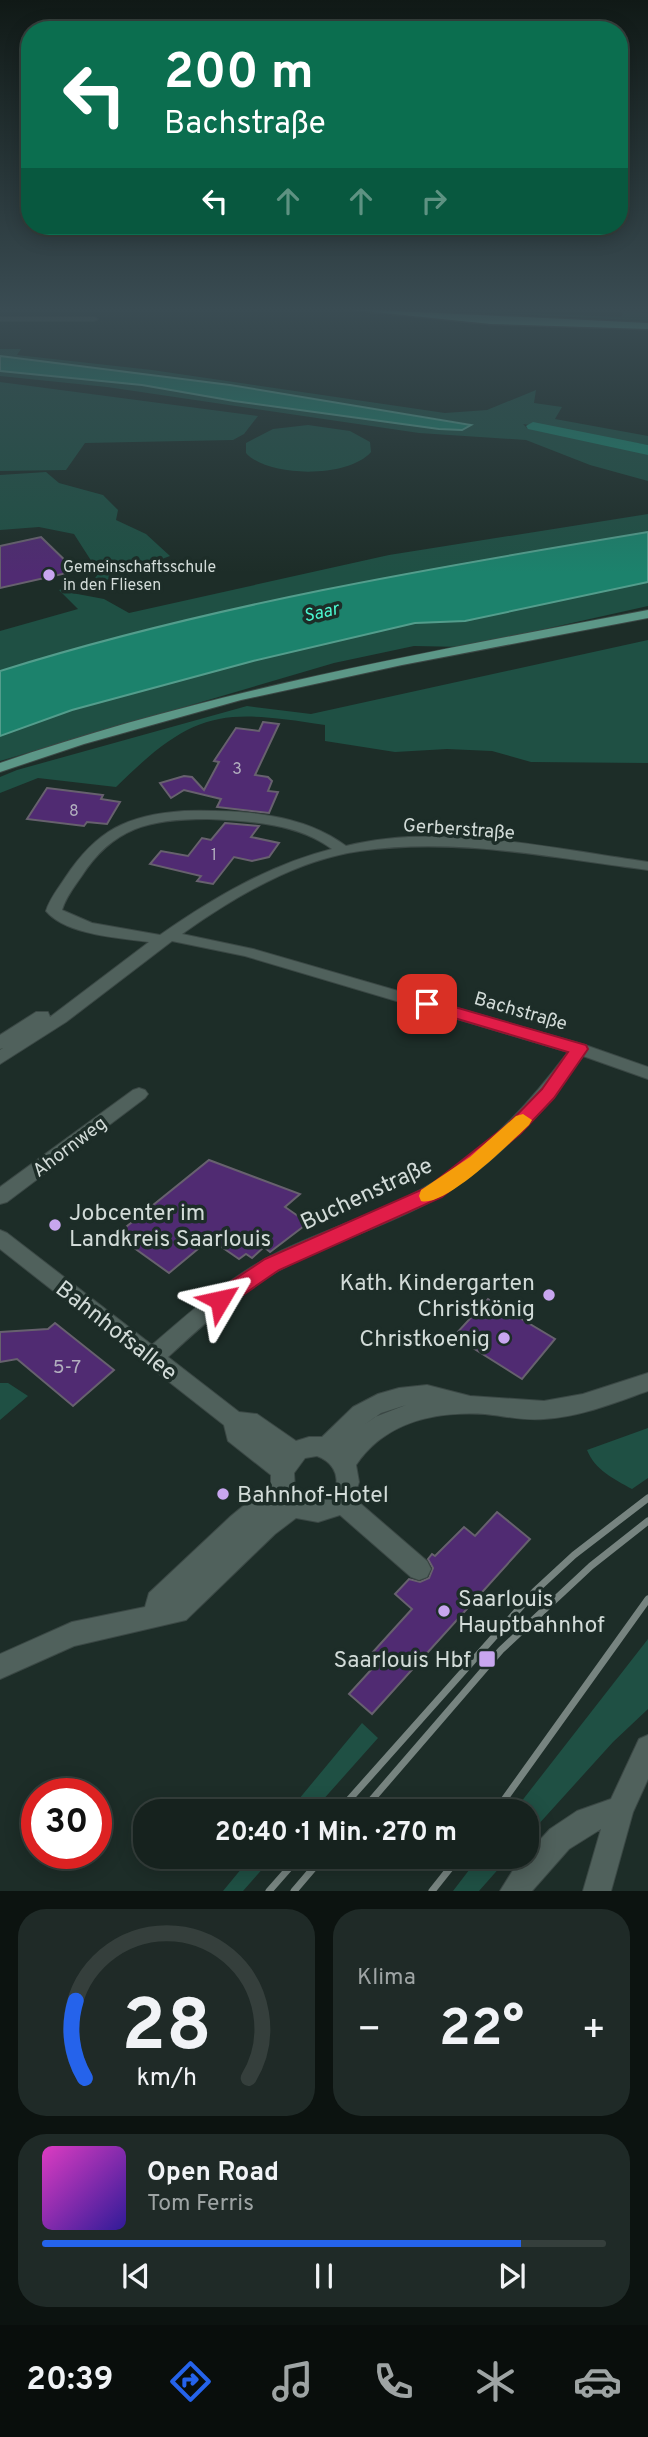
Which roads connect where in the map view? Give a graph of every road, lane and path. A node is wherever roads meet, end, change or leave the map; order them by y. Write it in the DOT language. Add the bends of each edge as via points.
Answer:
graph roads {
  1 [pos="648,614"];
  2 [pos="0,768"];
  3 [pos="341,849"];
  4 [pos="648,866"];
  5 [pos="188,923"];
  6 [pos="166,938"];
  7 [pos="219,945"];
  8 [pos="1,1046"];
  9 [pos="579,1049"];
  10 [pos="648,1073"];
  11 [pos="139,1094"];
  12 [pos="0,1197"];
  13 [pos="0,1238"];
  14 [pos="153,1357"];
  15 [pos="648,1382"];
  16 [pos="474,1405"];
  17 [pos="325,1449"];
  18 [pos="345,1463"];
  19 [pos="288,1479"];
  20 [pos="340,1500"];
  21 [pos="419,1569"];
  22 [pos="0,1667"];
  23 [pos="648,1748"];
  24 [pos="620,1811"];
  25 [pos="514,1891"];
  26 [pos="597,1891"];
  1 -- 2 [label="main road" via="259,690 156,716"];
  3 -- 4 [label="street, Gerberstraße" via="440,842"];
  3 -- 5 [label="street, Gerberstraße" via="271,873"];
  3 -- 6 [label="street, Bachstraße" via="311,830 220,816 167,816 109,835 54,911 75,923"];
  5 -- 6 [label="street, Gerberstraße"];
  5 -- 7 [label="street, Bachstraße"];
  6 -- 7 [label="street, Bachstraße"];
  6 -- 8 [label="street, Gerberstraße"];
  7 -- 9 [label="street, Bachstraße"];
  9 -- 10 [label="street, Bachstraße"];
  9 -- 14 [label="street, Buchenstraße" via="514,1130 435,1192 272,1264 237,1286"];
  11 -- 12 [label="street, Ahornweg"];
  13 -- 14 [label="street, Bahnhofsallee"];
  14 -- 19 [label="street, Bahnhofsallee" via="235,1421 236,1434"];
  15 -- 16 [label="street" via="547,1410"];
  16 -- 17 [label="street" via="449,1396 402,1396 362,1413"];
  16 -- 18 [label="street" via="413,1411 382,1423 363,1436"];
  17 -- 18 [label="street"];
  17 -- 19 [label="street" via="309,1448"];
  18 -- 20 [label="street" via="350,1482"];
  19 -- 20 [label="street" via="303,1509 323,1509"];
  19 -- 22 [label="street" via="267,1526 177,1612 72,1634"];
  20 -- 21 [label="street"];
  23 -- 24 [label="street"];
  24 -- 25 [label="street" via="600,1814 570,1828"];
  24 -- 26 [label="street"];
}
